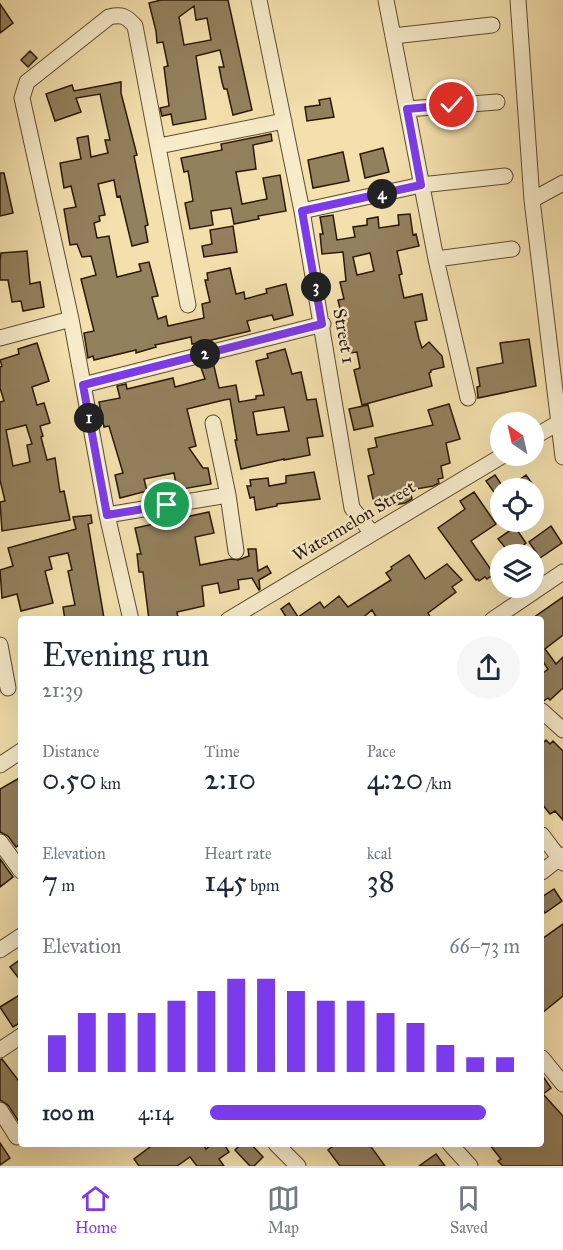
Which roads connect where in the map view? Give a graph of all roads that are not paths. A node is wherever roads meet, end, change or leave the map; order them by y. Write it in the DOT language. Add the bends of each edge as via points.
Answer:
graph roads {
  1 [pos="259,0"];
  2 [pos="386,0"];
  3 [pos="518,0"];
  4 [pos="492,25"];
  5 [pos="393,36"];
  6 [pos="497,102"];
  7 [pos="407,109"];
  8 [pos="284,121"];
  9 [pos="159,146"];
  10 [pos="505,176"];
  11 [pos="563,183"];
  12 [pos="421,185"];
  13 [pos="532,200"];
  14 [pos="302,211"];
  15 [pos="512,249"];
  16 [pos="436,259"];
  17 [pos="188,305"];
  18 [pos="71,319"];
  19 [pos="322,324"];
  20 [pos="0,338"];
  21 [pos="557,358"];
  22 [pos="83,385"];
  23 [pos="468,398"];
  24 [pos="213,423"];
  25 [pos="558,423"];
  26 [pos="544,431"];
  27 [pos="561,439"];
  28 [pos="563,457"];
  29 [pos="490,463"];
  30 [pos="228,495"];
  31 [pos="107,515"];
  32 [pos="372,533"];
  33 [pos="236,551"];
  34 [pos="563,572"];
  35 [pos="130,616"];
  36 [pos="235,616"];
  37 [pos="498,616"];
  38 [pos="0,645"];
  39 [pos="8,688"];
  40 [pos="544,713"];
  41 [pos="563,730"];
  42 [pos="18,753"];
  43 [pos="0,765"];
  44 [pos="544,837"];
  45 [pos="0,842"];
  46 [pos="562,859"];
  47 [pos="18,868"];
  48 [pos="544,871"];
  49 [pos="18,938"];
  50 [pos="0,950"];
  51 [pos="18,1038"];
  52 [pos="0,1050"];
  53 [pos="544,1060"];
  54 [pos="563,1084"];
  55 [pos="0,1110"];
  56 [pos="17,1137"];
  57 [pos="279,1147"];
  58 [pos="453,1147"];
  59 [pos="298,1166"];
  60 [pos="470,1166"];
  1 -- 8 [label="street, Street 1"];
  2 -- 5 [label="street"];
  3 -- 13 [label="street"];
  4 -- 5 [label="street"];
  5 -- 7 [label="street"];
  6 -- 7 [label="street"];
  7 -- 12 [label="street"];
  8 -- 9 [label="street"];
  8 -- 14 [label="street, Street 1"];
  9 -- 17 [label="street"];
  9 -- 18 [label="street" via="135,26 126,16 109,17 24,87 22,98"];
  10 -- 12 [label="street"];
  11 -- 13 [label="street"];
  12 -- 14 [label="street"];
  12 -- 16 [label="street"];
  13 -- 21 [label="street"];
  14 -- 19 [label="street, Street 1"];
  15 -- 16 [label="street"];
  16 -- 23 [label="street"];
  18 -- 20 [label="street"];
  18 -- 22 [label="street"];
  19 -- 22 [label="street"];
  19 -- 32 [label="street, Street 1" via="352,508"];
  21 -- 25 [label="street"];
  22 -- 31 [label="street"];
  24 -- 30 [label="street"];
  25 -- 26 [label="street"];
  25 -- 27 [label="street"];
  27 -- 28 [label="street"];
  29 -- 32 [label="street, Watermelon Street"];
  30 -- 31 [label="street"];
  30 -- 33 [label="street"];
  31 -- 35 [label="street"];
  32 -- 36 [label="street, Watermelon Street"];
  34 -- 37 [label="street"];
  38 -- 39 [label="street"];
  40 -- 41 [label="street"];
  42 -- 43 [label="street"];
  44 -- 46 [label="street"];
  45 -- 47 [label="street"];
  46 -- 48 [label="street"];
  49 -- 50 [label="street"];
  51 -- 52 [label="street"];
  53 -- 54 [label="street"];
  55 -- 56 [label="street"];
  57 -- 59 [label="street"];
  58 -- 60 [label="street"];
}
